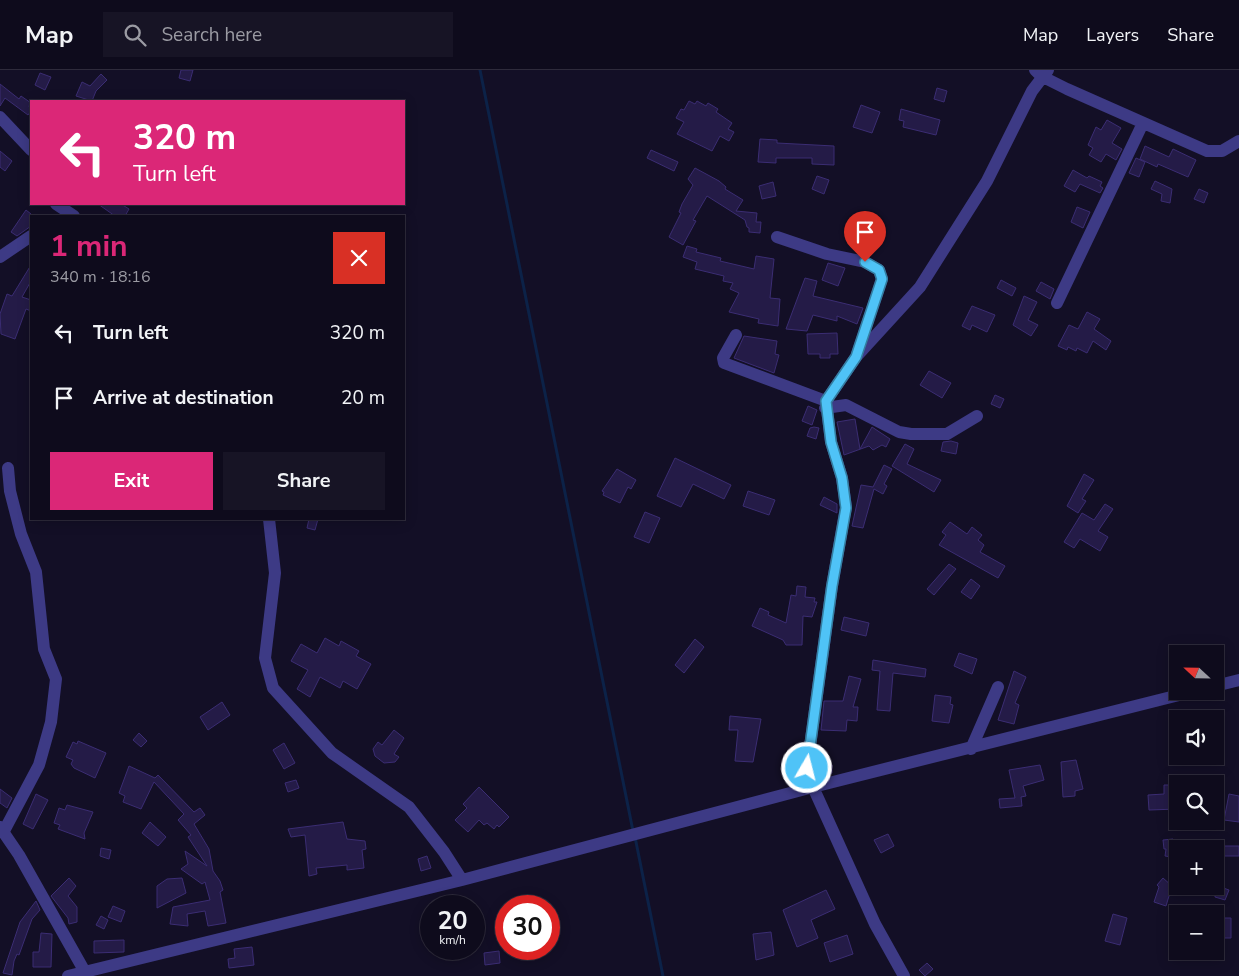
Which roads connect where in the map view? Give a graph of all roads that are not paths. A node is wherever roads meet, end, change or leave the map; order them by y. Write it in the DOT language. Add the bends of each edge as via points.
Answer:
graph roads {
  1 [pos="1038,71"];
  2 [pos="0,117"];
  3 [pos="1143,123"];
  4 [pos="1239,141"];
  5 [pos="30,148"];
  6 [pos="57,205"];
  7 [pos="71,215"];
  8 [pos="30,237"];
  9 [pos="777,238"];
  10 [pos="0,258"];
  11 [pos="1057,303"];
  12 [pos="736,335"];
  13 [pos="856,357"];
  14 [pos="826,405"];
  15 [pos="977,416"];
  16 [pos="8,468"];
  17 [pos="269,520"];
  18 [pos="1239,680"];
  19 [pos="1224,684"];
  20 [pos="998,687"];
  21 [pos="1169,698"];
  22 [pos="971,749"];
  23 [pos="813,787"];
  24 [pos="2,829"];
  25 [pos="462,880"];
  26 [pos="85,972"];
  27 [pos="68,976"];
  28 [pos="904,976"];
  1 -- 3 [label="street"];
  1 -- 13 [label="street" via="987,181 944,250 920,287"];
  2 -- 5 [label="street"];
  3 -- 4 [label="street" via="1207,151 1222,151"];
  3 -- 11 [label="street"];
  6 -- 7 [label="street"];
  8 -- 10 [label="street"];
  9 -- 13 [label="street" via="865,262 879,270 882,279"];
  12 -- 14 [label="street" via="723,358 724,363"];
  13 -- 14 [label="street"];
  14 -- 15 [label="street" via="846,405 899,432 911,434 946,434"];
  14 -- 23 [label="street" via="831,442 846,492 846,508 807,768"];
  16 -- 24 [label="street" via="21,534 36,572 44,649 56,679 51,722 39,765"];
  17 -- 25 [label="street" via="275,572 264,658 273,688 332,753 409,807"];
  18 -- 19 [label="street"];
  20 -- 22 [label="street"];
  21 -- 22 [label="street"];
  22 -- 23 [label="street"];
  23 -- 25 [label="street"];
  23 -- 28 [label="street" via="875,924"];
  24 -- 26 [label="street"];
  25 -- 26 [label="street"];
  26 -- 27 [label="street"];
}
